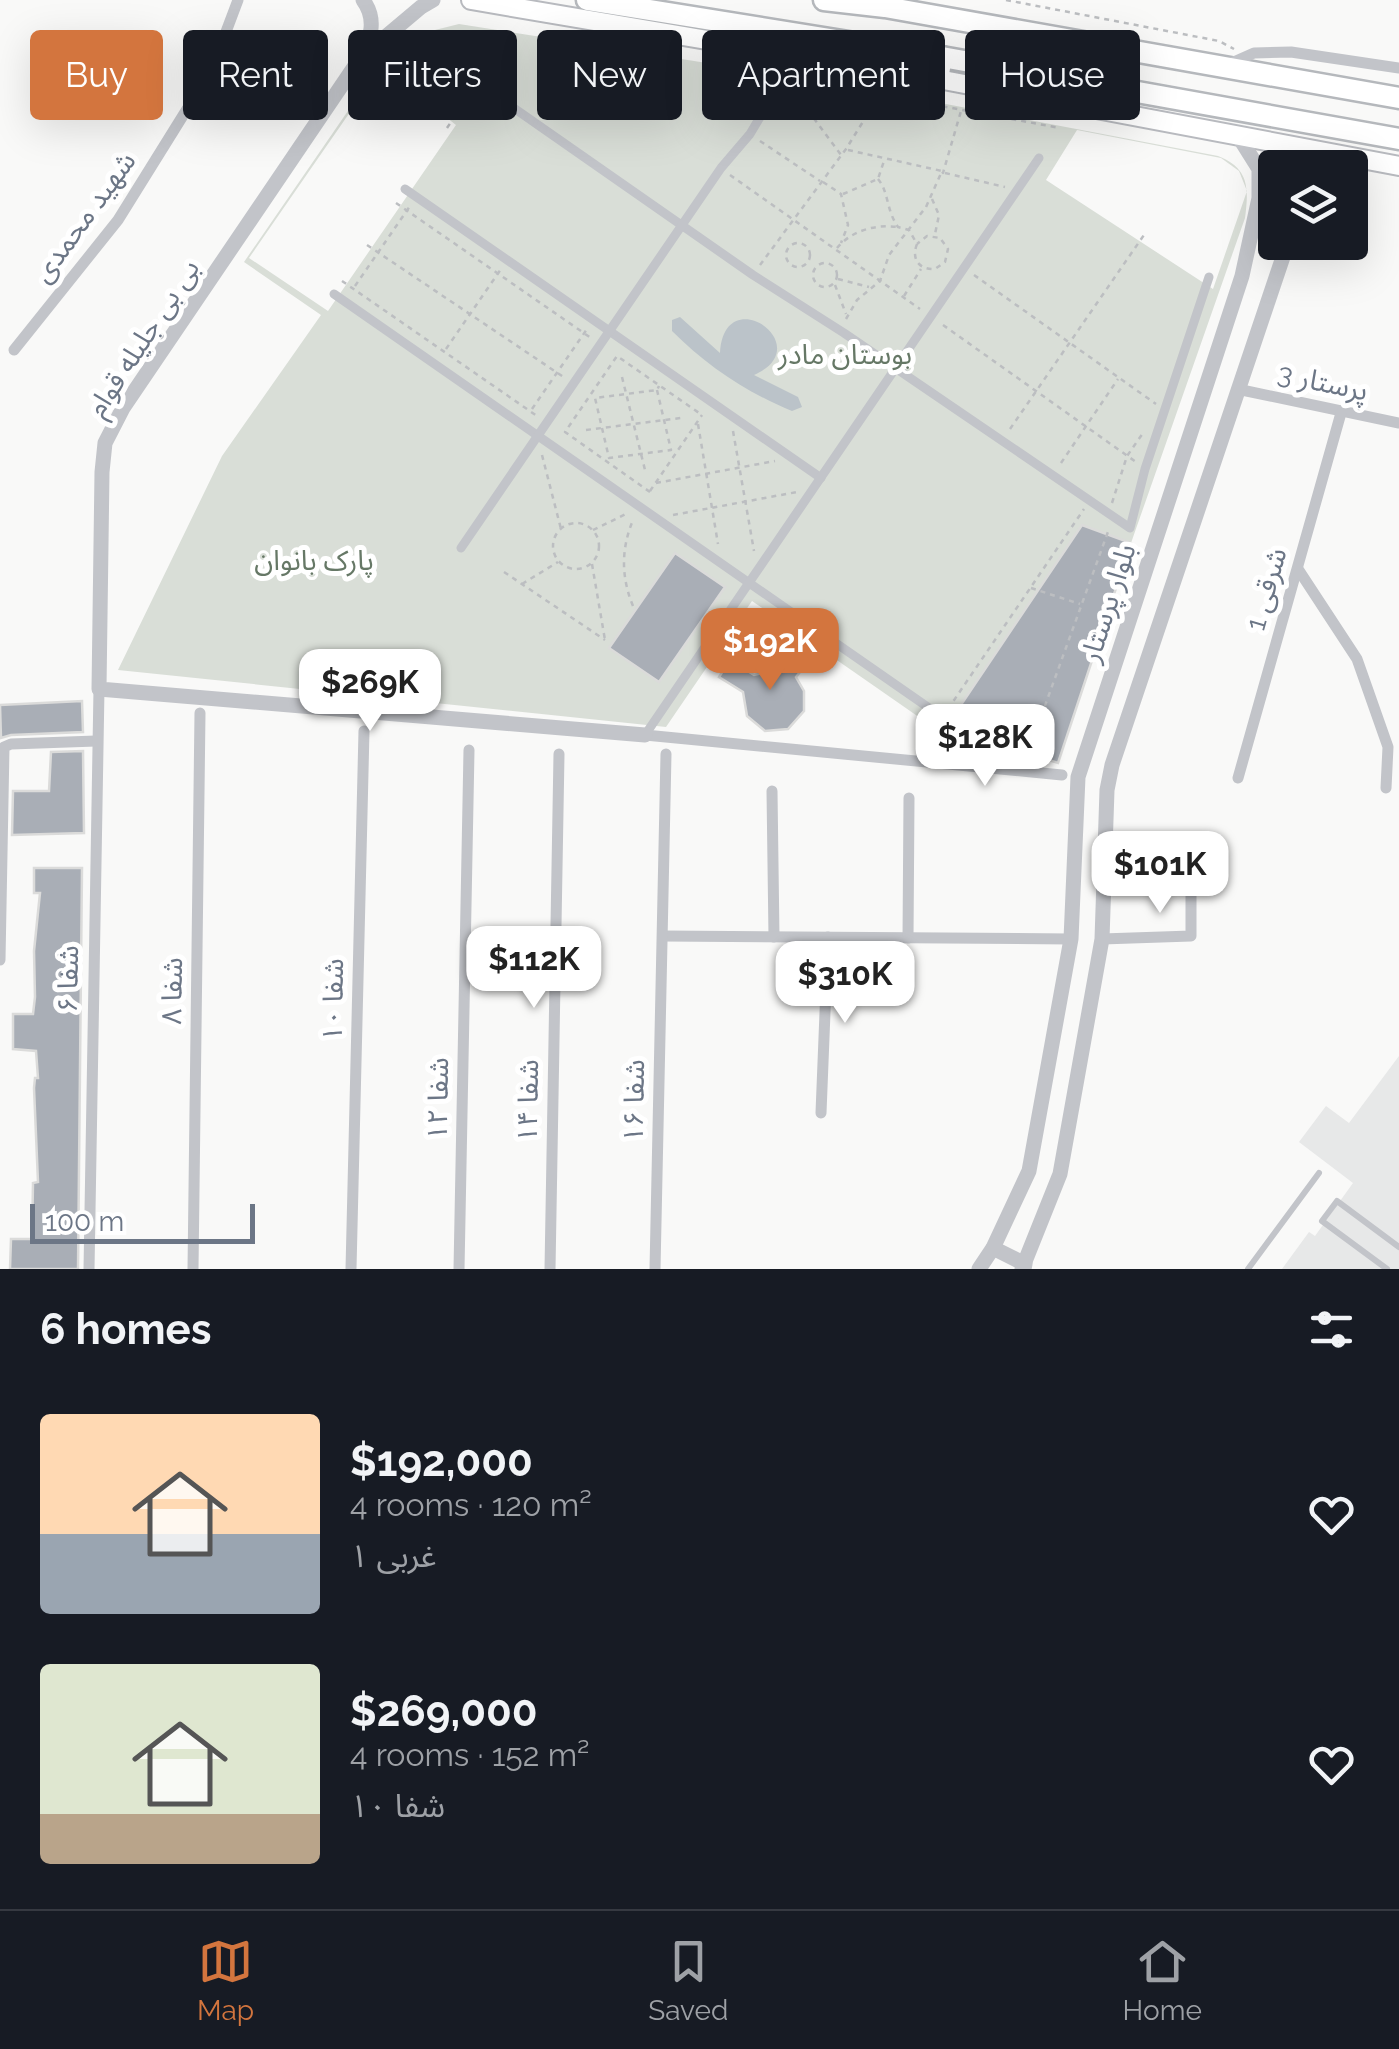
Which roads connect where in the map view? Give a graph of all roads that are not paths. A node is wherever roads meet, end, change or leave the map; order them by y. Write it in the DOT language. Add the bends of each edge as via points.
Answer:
graph roads {
  1 [pos="238,0"];
  2 [pos="363,0"];
  3 [pos="434,0"];
  4 [pos="471,0"];
  5 [pos="588,0"];
  6 [pos="824,0"];
  7 [pos="370,30"];
  8 [pos="393,30"];
  9 [pos="774,30"];
  10 [pos="702,39"];
  11 [pos="945,58"];
  12 [pos="1224,67"];
  13 [pos="1399,68"];
  14 [pos="348,76"];
  15 [pos="945,80"];
  16 [pos="1399,98"];
  17 [pos="517,110"];
  18 [pos="758,120"];
  19 [pos="1237,134"];
  20 [pos="1399,139"];
  21 [pos="1300,150"];
  22 [pos="1040,158"];
  23 [pos="1368,164"];
  24 [pos="1399,166"];
  25 [pos="405,189"];
  26 [pos="682,225"];
  27 [pos="1281,260"];
  28 [pos="1242,276"];
  29 [pos="1210,277"];
  30 [pos="1272,286"];
  31 [pos="334,294"];
  32 [pos="610,331"];
  33 [pos="14,350"];
  34 [pos="896,368"];
  35 [pos="1236,389"];
  36 [pos="1341,413"];
  37 [pos="1399,423"];
  38 [pos="538,436"];
  39 [pos="821,478"];
  40 [pos="461,548"];
  41 [pos="1298,569"];
  42 [pos="749,583"];
  43 [pos="100,689"];
  44 [pos="200,713"];
  45 [pos="942,717"];
  46 [pos="364,731"];
  47 [pos="645,735"];
  48 [pos="96,741"];
  49 [pos="470,750"];
  50 [pos="559,754"];
  51 [pos="666,754"];
  52 [pos="1062,775"];
  53 [pos="1238,778"];
  54 [pos="1386,788"];
  55 [pos="772,791"];
  56 [pos="909,798"];
  57 [pos="1191,867"];
  58 [pos="663,936"];
  59 [pos="774,937"];
  60 [pos="828,938"];
  61 [pos="908,938"];
  62 [pos="1071,939"];
  63 [pos="1102,939"];
  64 [pos="0,960"];
  65 [pos="820,1113"];
  66 [pos="1319,1172"];
  67 [pos="1399,1247"];
  68 [pos="992,1248"];
  69 [pos="1024,1267"];
  70 [pos="88,1269"];
  71 [pos="194,1269"];
  72 [pos="351,1269"];
  73 [pos="460,1269"];
  74 [pos="550,1269"];
  75 [pos="654,1269"];
  76 [pos="979,1269"];
  77 [pos="1248,1269"];
  78 [pos="1387,1269"];
  1 -- 33 [label="street, شهید محمدی" via="212,69 118,220"];
  2 -- 7 [label="street"];
  3 -- 8 [label="street"];
  4 -- 10 [label="main road"];
  5 -- 9 [label="highway"];
  6 -- 12 [label="highway"];
  11 -- 20 [label="highway"];
  12 -- 13 [label="street" via="1254,53 1291,52"];
  12 -- 16 [label="highway"];
  14 -- 43 [label="street, بی بی جلیله قوام" via="122,408 106,443"];
  15 -- 19 [label="main road"];
  17 -- 26 [label="street"];
  18 -- 26 [label="street"];
  19 -- 21 [label="main road"];
  19 -- 28 [label="street, بلوار پرستار" via="1258,169 1260,198"];
  22 -- 34 [label="street"];
  23 -- 24 [label="main road"];
  25 -- 32 [label="street"];
  26 -- 32 [label="street"];
  26 -- 34 [label="street"];
  27 -- 30 [label="street, بلوار پرستار"];
  28 -- 30 [label="street"];
  28 -- 62 [label="street, بلوار پرستار" via="1078,777"];
  29 -- 34 [label="street" via="1130,528"];
  30 -- 35 [label="street, بلوار پرستار"];
  31 -- 38 [label="street"];
  32 -- 38 [label="street"];
  32 -- 39 [label="street"];
  34 -- 39 [label="street"];
  35 -- 36 [label="street, پرستار 3"];
  35 -- 63 [label="street, بلوار پرستار" via="1112,765"];
  36 -- 37 [label="street, پرستار 3"];
  36 -- 41 [label="street, شرقی 1"];
  38 -- 40 [label="street"];
  38 -- 42 [label="street"];
  39 -- 42 [label="street"];
  41 -- 53 [label="street, شرقی 1"];
  41 -- 54 [label="street" via="1357,659 1388,748"];
  42 -- 45 [label="street"];
  42 -- 47 [label="street"];
  43 -- 47 [label="street"];
  43 -- 48 [label="street, شفا ۶"];
  44 -- 71 [label="street, شفا ۸"];
  46 -- 72 [label="street, شفا ۱۰"];
  47 -- 52 [label="street"];
  48 -- 64 [label="street" via="4,747"];
  48 -- 70 [label="street, شفا ۶"];
  49 -- 73 [label="street, شفا ۱۲"];
  50 -- 74 [label="street, شفا ۱۴"];
  51 -- 58 [label="street, شفا ۱۶"];
  55 -- 59 [label="street"];
  56 -- 61 [label="street"];
  57 -- 63 [label="street" via="1191,936"];
  58 -- 59 [label="street"];
  58 -- 75 [label="street, شفا ۱۶"];
  59 -- 60 [label="street"];
  60 -- 61 [label="street"];
  60 -- 65 [label="street"];
  61 -- 62 [label="street"];
  62 -- 68 [label="street, بلوار پرستار" via="1029,1172"];
  63 -- 69 [label="street, بلوار پرستار" via="1060,1174"];
  66 -- 77 [label="lane"];
  67 -- 78 [label="lane" via="1337,1201 1322,1221"];
  68 -- 69 [label="street"];
  68 -- 76 [label="street, بلوار پرستار"];
}
